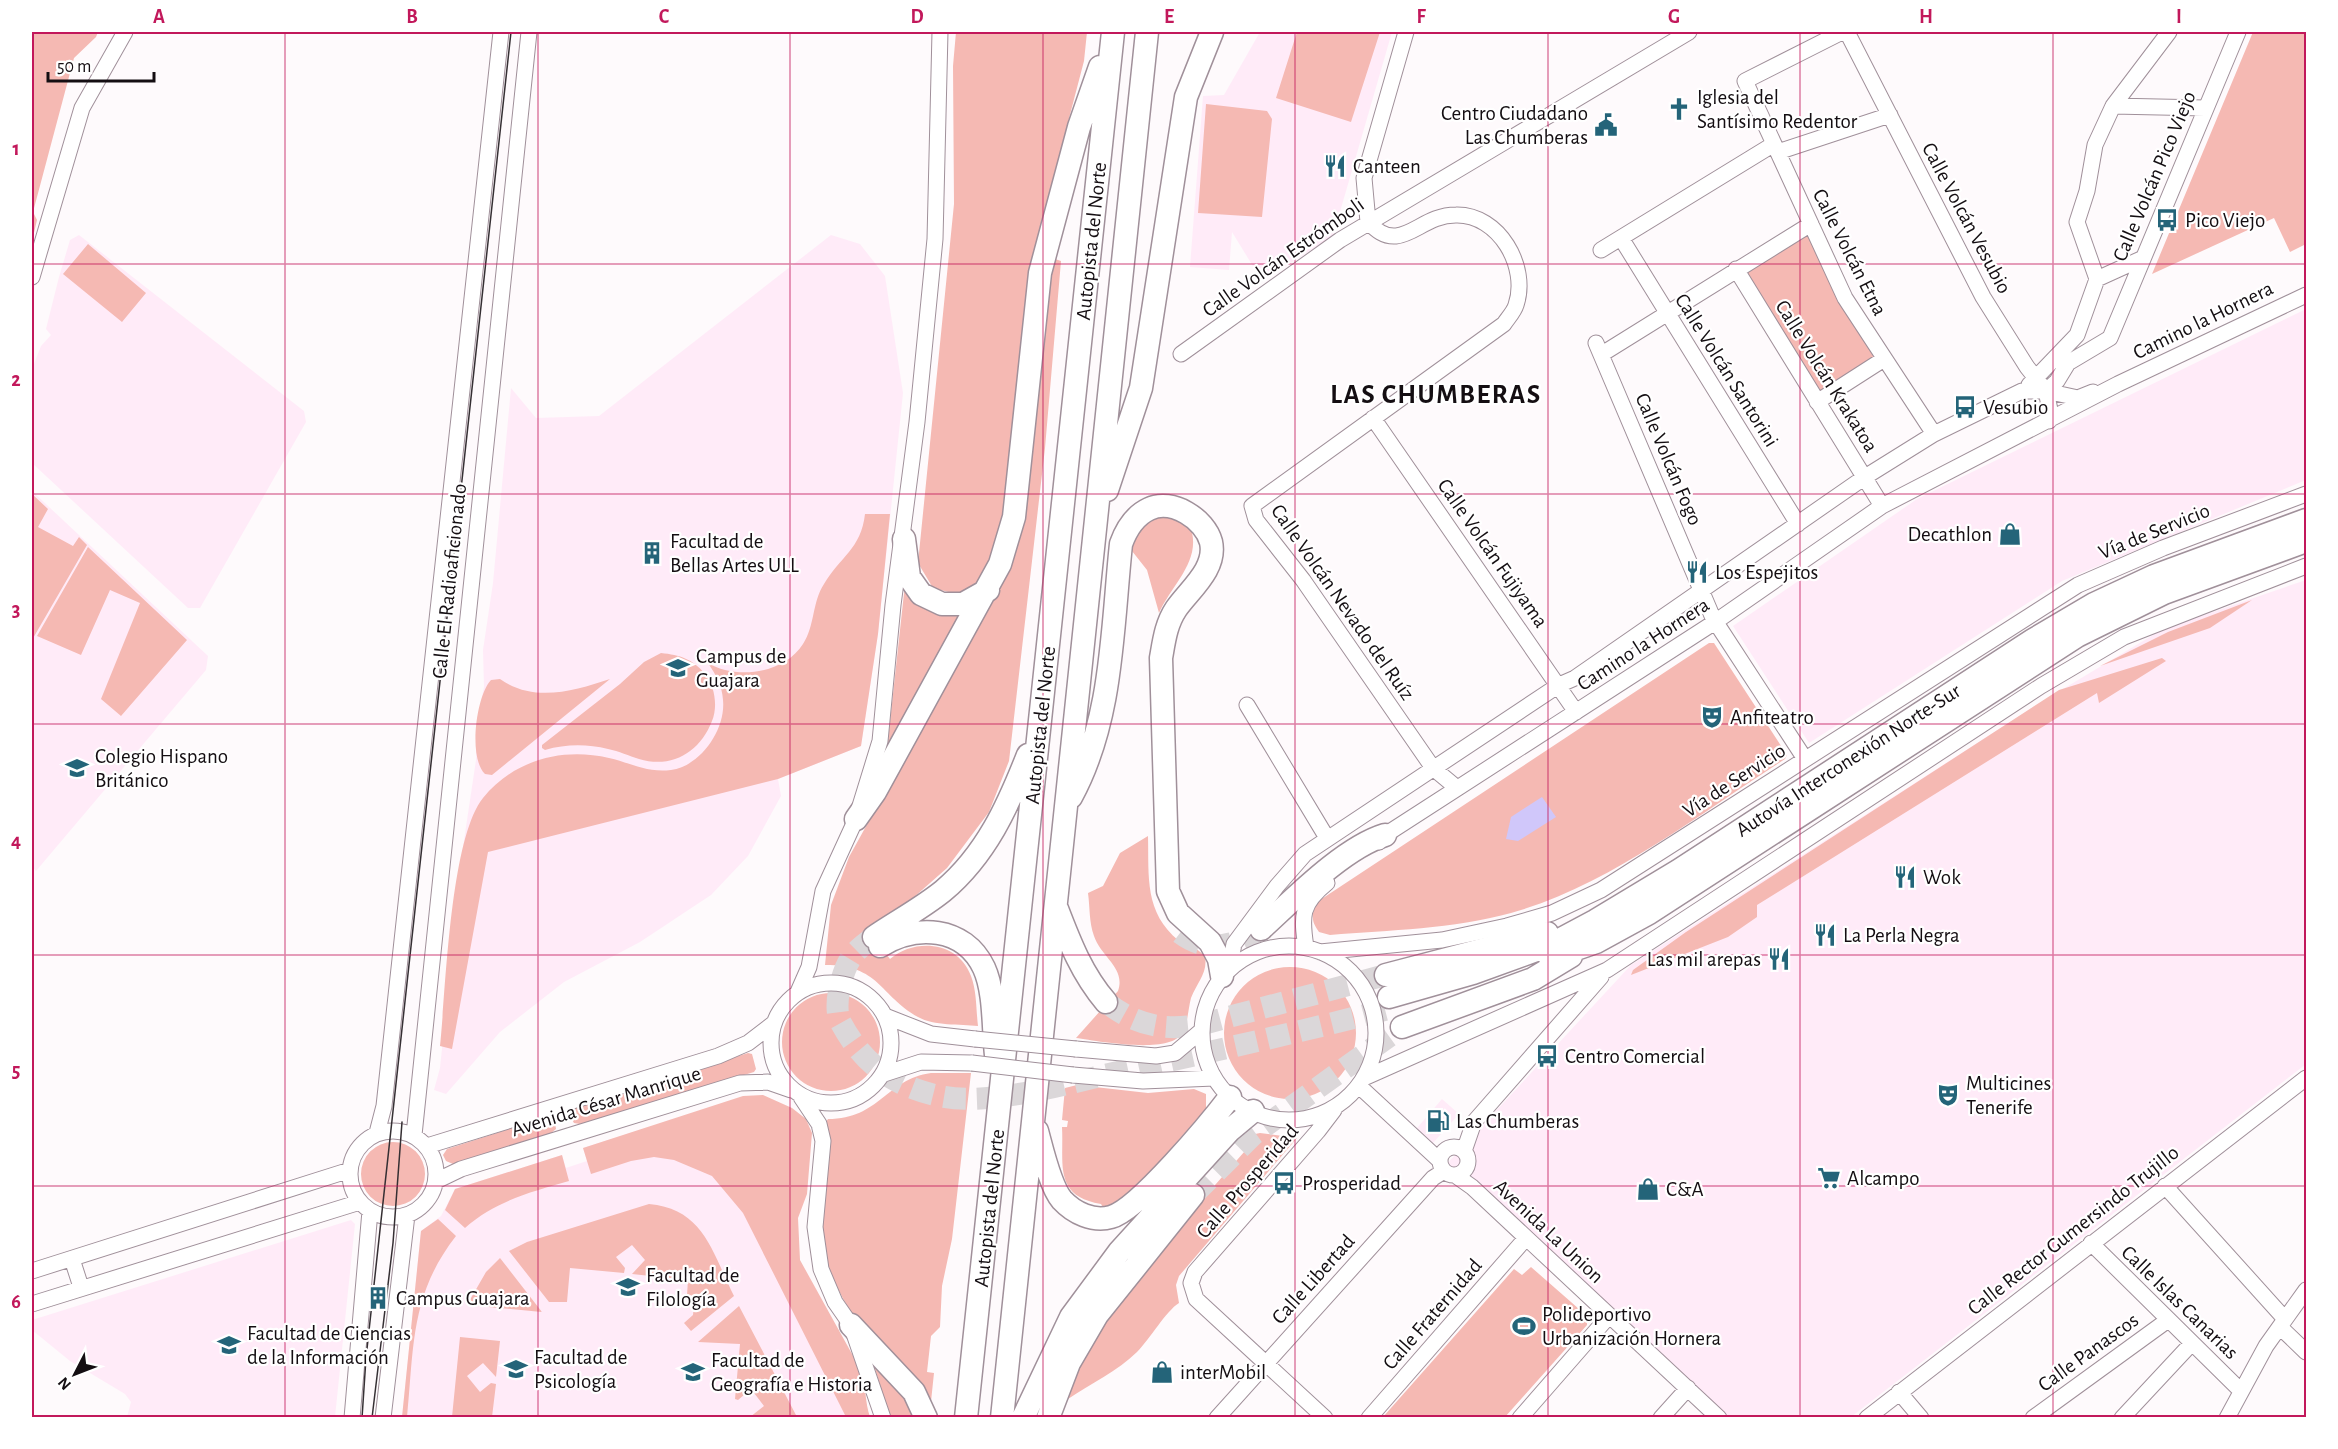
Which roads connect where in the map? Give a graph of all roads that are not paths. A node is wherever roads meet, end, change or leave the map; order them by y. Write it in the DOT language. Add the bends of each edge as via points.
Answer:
graph roads {
  1 [pos="118,32"];
  2 [pos="125,32"];
  3 [pos="501,32"];
  4 [pos="529,32"];
  5 [pos="940,32"];
  6 [pos="1112,32"];
  7 [pos="1147,32"];
  8 [pos="1212,32"];
  9 [pos="1406,32"];
  10 [pos="1689,32"];
  11 [pos="1842,32"];
  12 [pos="1847,32"];
  13 [pos="2169,32"];
  14 [pos="2238,32"];
  15 [pos="115,48"];
  16 [pos="2113,106"];
  17 [pos="2205,108"];
  18 [pos="1890,115"];
  19 [pos="1776,148"];
  20 [pos="1368,222"];
  21 [pos="1811,224"];
  22 [pos="1621,238"];
  23 [pos="1601,250"];
  24 [pos="2141,259"];
  25 [pos="1736,269"];
  26 [pos="32,277"];
  27 [pos="2097,279"];
  28 [pos="2307,295"];
  29 [pos="1666,313"];
  30 [pos="2077,335"];
  31 [pos="2090,350"];
  32 [pos="1181,354"];
  33 [pos="1884,359"];
  34 [pos="2118,384"];
  35 [pos="2041,385"];
  36 [pos="1817,402"];
  37 [pos="1373,418"];
  38 [pos="2049,421"];
  39 [pos="1934,434"];
  40 [pos="1865,477"];
  41 [pos="2307,494"];
  42 [pos="1882,506"];
  43 [pos="2307,520"];
  44 [pos="1095,523"];
  45 [pos="1798,524"];
  46 [pos="904,539"];
  47 [pos="2307,541"];
  48 [pos="2307,566"];
  49 [pos="988,590"];
  50 [pos="1702,593"];
  51 [pos="1716,622"];
  52 [pos="1161,675"];
  53 [pos="1559,685"];
  54 [pos="1246,705"];
  55 [pos="1576,712"];
  56 [pos="1039,729"];
  57 [pos="1805,759"];
  58 [pos="1433,768"];
  59 [pos="1457,788"];
  60 [pos="1066,806"];
  61 [pos="856,819"];
  62 [pos="1385,835"];
  63 [pos="1327,838"];
  64 [pos="1055,904"];
  65 [pos="1261,929"];
  66 [pos="1596,931"];
  67 [pos="1180,933"];
  68 [pos="1313,950"];
  69 [pos="1607,970"];
  70 [pos="1225,973"];
  71 [pos="798,992"];
  72 [pos="1106,1002"];
  73 [pos="885,1016"];
  74 [pos="774,1023"];
  75 [pos="1201,1031"];
  76 [pos="884,1074"];
  77 [pos="1214,1078"];
  78 [pos="2307,1078"];
  79 [pos="1362,1082"];
  80 [pos="796,1093"];
  81 [pos="1230,1097"];
  82 [pos="1001,1104"];
  83 [pos="1335,1108"];
  84 [pos="1252,1111"];
  85 [pos="1035,1121"];
  86 [pos="377,1133"];
  87 [pos="414,1135"];
  88 [pos="427,1146"];
  89 [pos="1464,1151"];
  90 [pos="1446,1168"];
  91 [pos="350,1170"];
  92 [pos="436,1180"];
  93 [pos="2165,1186"];
  94 [pos="1193,1195"];
  95 [pos="365,1206"];
  96 [pos="407,1215"];
  97 [pos="1526,1239"];
  98 [pos="2091,1244"];
  99 [pos="72,1259"];
  100 [pos="32,1271"];
  101 [pos="81,1287"];
  102 [pos="2307,1290"];
  103 [pos="32,1304"];
  104 [pos="1610,1316"];
  105 [pos="2168,1320"];
  106 [pos="2283,1323"];
  107 [pos="851,1325"];
  108 [pos="2192,1343"];
  109 [pos="2307,1352"];
  110 [pos="1265,1363"];
  111 [pos="1688,1388"];
  112 [pos="2240,1390"];
  113 [pos="1899,1392"];
  114 [pos="352,1418"];
  115 [pos="383,1418"];
  116 [pos="883,1418"];
  117 [pos="926,1418"];
  118 [pos="966,1418"];
  119 [pos="1002,1418"];
  120 [pos="1023,1418"];
  121 [pos="1048,1418"];
  122 [pos="1217,1418"];
  123 [pos="1325,1418"];
  124 [pos="1369,1418"];
  125 [pos="1520,1418"];
  126 [pos="1661,1418"];
  127 [pos="1719,1418"];
  128 [pos="1867,1418"];
  129 [pos="1921,1418"];
  130 [pos="2033,1418"];
  131 [pos="2122,1418"];
  132 [pos="2227,1418"];
  1 -- 15 [label="street"];
  2 -- 15 [label="street"];
  3 -- 86 [label="street, Calle El Radioaficionado" via="384,1106"];
  4 -- 87 [label="street, Calle El Radioaficionado"];
  5 -- 46 [label="street" via="935,239"];
  6 -- 49 [label="highway" via="1079,127 1040,273 1014,517"];
  6 -- 56 [label="highway, Autopista del Norte"];
  7 -- 44 [label="highway, Autopista del Norte"];
  8 -- 44 [label="highway" via="1198,62 1181,120 1141,388"];
  9 -- 20 [label="street" via="1364,178"];
  10 -- 20 [label="street, Calle Volcán Estrómboli"];
  11 -- 19 [label="street, Calle Volcán Etna" via="1745,81"];
  12 -- 18 [label="street, Calle Volcán Vesubio"];
  13 -- 16 [label="street"];
  14 -- 17 [label="street, Calle Volcán Pico Viejo"];
  15 -- 26 [label="street" via="82,108"];
  16 -- 17 [label="street"];
  16 -- 27 [label="street" via="2095,145 2077,222"];
  17 -- 24 [label="street, Calle Volcán Pico Viejo"];
  18 -- 19 [label="street"];
  18 -- 35 [label="street, Calle Volcán Vesubio" via="1983,297"];
  19 -- 21 [label="street, Calle Volcán Etna"];
  19 -- 22 [label="street"];
  20 -- 32 [label="street, Calle Volcán Estrómboli"];
  20 -- 37 [label="street, Calle Volcán Nevado del Ruíz" via="1379,233 1396,236 1437,216 1459,214 1482,222 1506,240 1518,272 1516,305 1503,324"];
  21 -- 25 [label="street"];
  21 -- 33 [label="street, Calle Volcán Etna" via="1845,298"];
  22 -- 23 [label="street"];
  22 -- 29 [label="street, Calle Volcán Santorini"];
  24 -- 27 [label="street"];
  24 -- 31 [label="street, Calle Volcán Pico Viejo" via="2110,338"];
  25 -- 29 [label="street"];
  25 -- 36 [label="street, Calle Volcán Krakatoa"];
  27 -- 30 [label="street"];
  28 -- 34 [label="street, Camino la Hornera"];
  29 -- 45 [label="street, Calle Volcán Santorini"];
  29 -- 50 [label="street, Calle Volcán Fogo" via="1599,348"];
  30 -- 31 [label="street"];
  30 -- 35 [label="street"];
  31 -- 35 [label="street" via="2068,363 2057,381"];
  33 -- 36 [label="street"];
  33 -- 39 [label="street, Calle Volcán Etna"];
  34 -- 35 [label="street, Camino la Hornera" via="2078,398"];
  34 -- 38 [label="street, Camino la Hornera"];
  35 -- 38 [label="street, Calle Volcán Vesubio" via="2049,400"];
  35 -- 39 [label="street, Camino la Hornera"];
  36 -- 40 [label="street, Calle Volcán Krakatoa"];
  37 -- 53 [label="street, Calle Volcán Fujiyama"];
  37 -- 58 [label="street, Calle Volcán Nevado del Ruíz" via="1252,506 1256,520 1303,580"];
  38 -- 42 [label="street, Camino la Hornera"];
  39 -- 40 [label="street, Camino la Hornera"];
  40 -- 42 [label="street, Calle Volcán Krakatoa"];
  40 -- 45 [label="street, Camino la Hornera"];
  41 -- 57 [label="street, Vía de Servicio" via="2078,585"];
  42 -- 51 [label="street, Camino la Hornera"];
  43 -- 66 [label="highway, Autovía Interconexión Norte-Sur" via="2154,576 2094,604 1668,878"];
  44 -- 60 [label="highway, Autopista del Norte"];
  45 -- 50 [label="street, Camino la Hornera"];
  46 -- 49 [label="highway" via="909,577 921,594 942,604 963,604"];
  46 -- 61 [label="street" via="893,605 880,741"];
  47 -- 66 [label="highway, Autovía Interconexión Norte-Sur" via="2164,592 2077,636 1649,913"];
  48 -- 69 [label="street" via="2124,637 2031,693"];
  49 -- 61 [label="highway"];
  50 -- 51 [label="street, Calle Volcán Fogo"];
  50 -- 53 [label="street, Camino la Hornera"];
  51 -- 55 [label="street, Camino la Hornera"];
  51 -- 57 [label="street, Calle Volcán Fogo"];
  52 -- 60 [label="highway" via="1167,626 1201,579 1212,545 1207,530 1192,516 1167,507 1150,508 1125,532 1096,742"];
  52 -- 67 [label="highway" via="1150,761 1153,865 1155,892 1164,913"];
  52 -- 70 [label="highway" via="1168,891 1178,913 1210,942"];
  53 -- 55 [label="street, Calle Volcán Fujiyama"];
  53 -- 58 [label="street, Camino la Hornera"];
  54 -- 63 [label="street"];
  55 -- 59 [label="street, Camino la Hornera"];
  56 -- 82 [label="highway, Autopista del Norte"];
  56 -- 82 [label="highway" via="1011,798 981,853 943,891 876,942 933,931 957,938 976,954 985,969 990,995"];
  57 -- 68 [label="street, Vía de Servicio" via="1601,890 1552,913 1442,940"];
  58 -- 59 [label="street, Calle Volcán Nevado del Ruíz"];
  58 -- 63 [label="street, Camino la Hornera"];
  59 -- 62 [label="street, Camino la Hornera"];
  60 -- 64 [label="highway, Autopista del Norte"];
  61 -- 71 [label="street" via="823,891 809,967"];
  62 -- 65 [label="highway" via="1373,839 1323,874"];
  62 -- 68 [label="street, Camino la Hornera" via="1316,892 1306,905 1302,915"];
  63 -- 70 [label="street, Camino la Hornera" via="1305,854 1277,886 1234,944"];
  64 -- 72 [label="highway" via="1090,984"];
  64 -- 85 [label="highway, Autopista del Norte"];
  66 -- 66 [label="highway, Autovía Interconexión Norte-Sur" via="1490,979 1392,1002"];
  68 -- 70 [label="street" via="1273,948 1244,959"];
  68 -- 79 [label="street" via="1344,964 1358,979 1373,1007 1377,1025 1373,1058"];
  69 -- 79 [label="street"];
  69 -- 89 [label="street" via="1473,1122"];
  70 -- 75 [label="street" via="1208,998"];
  71 -- 73 [label="street" via="825,983 854,987 877,1004"];
  71 -- 74 [label="street" via="783,1006"];
  73 -- 75 [label="street, bridge" via="931,1034 1156,1056 1175,1053"];
  73 -- 76 [label="street" via="891,1035 891,1056"];
  74 -- 80 [label="street" via="772,1059 780,1076"];
  74 -- 88 [label="street, Avenida César Manrique" via="748,1043 718,1056"];
  75 -- 77 [label="street" via="1205,1057"];
  76 -- 77 [label="street, bridge" via="921,1062 972,1063 1143,1081"];
  76 -- 80 [label="street" via="868,1092 847,1102 824,1104"];
  77 -- 81 [label="street"];
  78 -- 93 [label="street, Calle Rector Gumersindo Trujillo"];
  79 -- 83 [label="street"];
  79 -- 90 [label="street, Avenida La Union"];
  80 -- 92 [label="street, Avenida César Manrique" via="768,1082 728,1086"];
  80 -- 107 [label="street" via="819,1124 823,1141 816,1212 817,1256 835,1302"];
  81 -- 84 [label="street"];
  81 -- 85 [label="highway" via="1143,1194 1111,1217 1084,1216 1060,1198"];
  82 -- 118 [label="highway, Autopista del Norte"];
  83 -- 84 [label="street" via="1304,1119 1276,1119"];
  83 -- 110 [label="street, Calle Prosperidad" via="1195,1272 1191,1283 1196,1299"];
  84 -- 120 [label="highway" via="1229,1131 1119,1252 1071,1317"];
  85 -- 119 [label="highway, Autopista del Norte"];
  86 -- 87 [label="street" via="393,1130"];
  86 -- 91 [label="street" via="358,1148"];
  87 -- 88 [label="street"];
  88 -- 92 [label="street" via="435,1162"];
  89 -- 90 [label="street" via="1467,1167"];
  89 -- 90 [label="street" via="1449,1147 1442,1153"];
  90 -- 97 [label="street, Avenida La Union"];
  90 -- 110 [label="street, Calle Libertad"];
  91 -- 95 [label="street" via="352,1187"];
  91 -- 99 [label="street"];
  92 -- 96 [label="street" via="427,1202"];
  93 -- 98 [label="street, Calle Rector Gumersindo Trujillo"];
  93 -- 106 [label="street"];
  94 -- 121 [label="highway" via="1097,1315 1069,1364"];
  95 -- 96 [label="street" via="382,1216"];
  95 -- 101 [label="street"];
  95 -- 114 [label="street"];
  96 -- 115 [label="street"];
  97 -- 104 [label="street, Avenida La Union"];
  97 -- 124 [label="street, Calle Fraternidad"];
  98 -- 105 [label="street, Calle Islas Canarias"];
  98 -- 113 [label="street, Calle Rector Gumersindo Trujillo"];
  99 -- 100 [label="street"];
  99 -- 101 [label="street"];
  101 -- 103 [label="street"];
  102 -- 106 [label="street"];
  104 -- 111 [label="street, Avenida La Union"];
  104 -- 125 [label="street"];
  105 -- 108 [label="street, Calle Islas Canarias"];
  105 -- 130 [label="street, Calle Panascos"];
  106 -- 109 [label="street"];
  106 -- 112 [label="street"];
  107 -- 116 [label="street"];
  107 -- 117 [label="highway" via="914,1392"];
  108 -- 112 [label="street, Calle Islas Canarias"];
  108 -- 131 [label="street"];
  110 -- 122 [label="street, Calle Libertad"];
  110 -- 123 [label="street"];
  111 -- 126 [label="street"];
  111 -- 127 [label="street, Avenida La Union"];
  112 -- 132 [label="street"];
  113 -- 128 [label="street, Calle Rector Gumersindo Trujillo"];
  113 -- 129 [label="street"];
}
